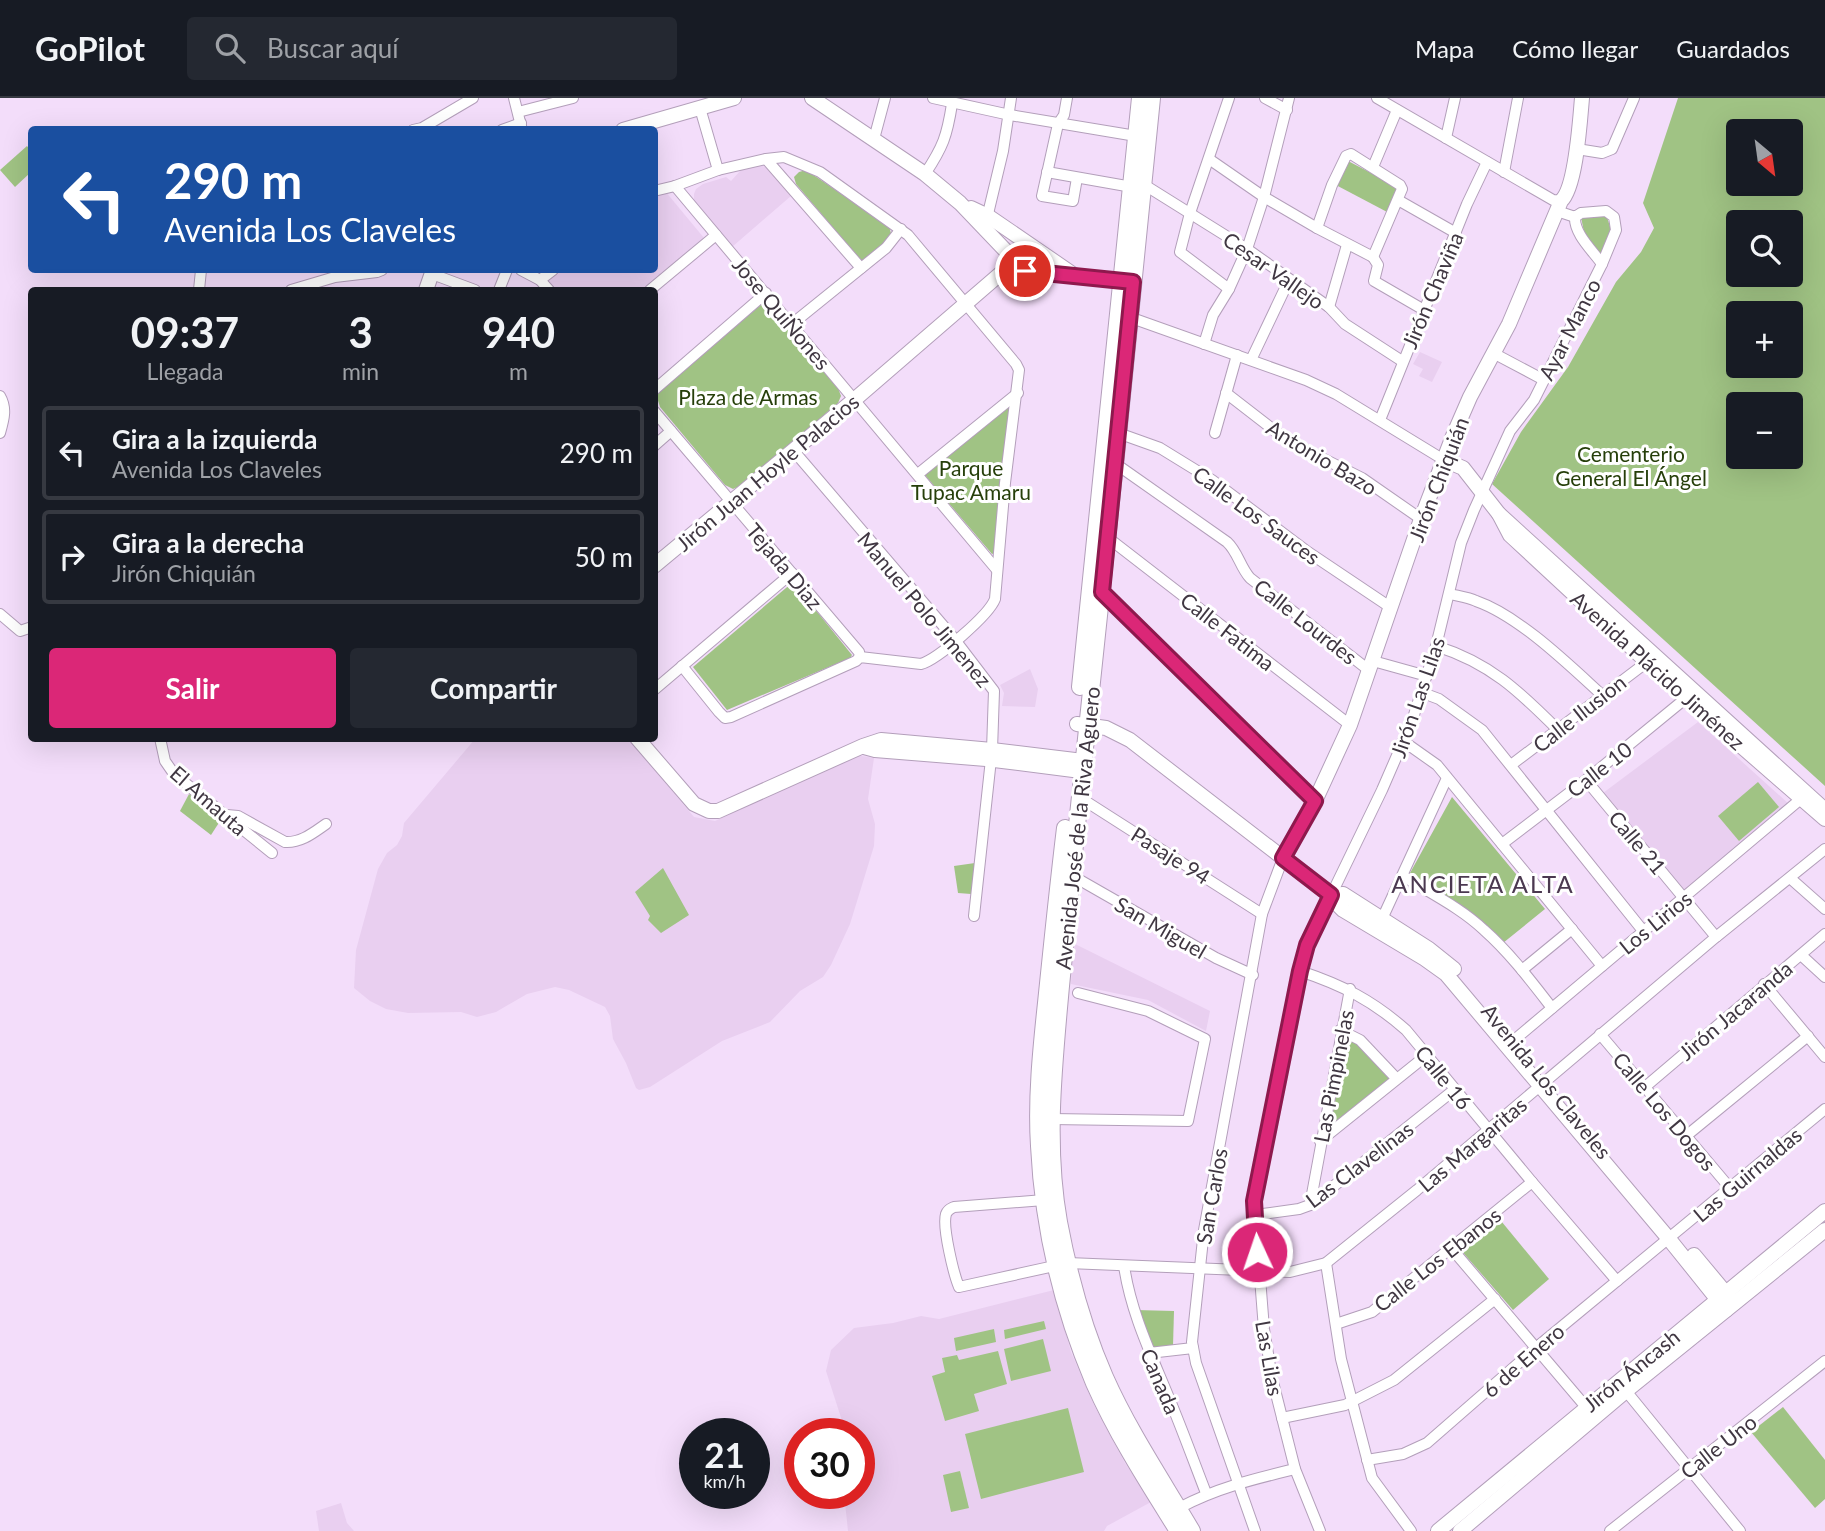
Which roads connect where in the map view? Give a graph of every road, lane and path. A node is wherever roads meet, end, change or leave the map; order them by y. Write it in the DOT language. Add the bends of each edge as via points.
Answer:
graph roads {
  1 [pos="474,98"];
  2 [pos="514,98"];
  3 [pos="573,98"];
  4 [pos="734,98"];
  5 [pos="812,98"];
  6 [pos="885,98"];
  7 [pos="933,98"];
  8 [pos="1011,98"];
  9 [pos="1067,98"];
  10 [pos="1140,98"];
  11 [pos="1152,98"];
  12 [pos="1229,98"];
  13 [pos="1265,98"];
  14 [pos="1455,98"];
  15 [pos="1518,98"];
  16 [pos="1582,98"];
  17 [pos="1634,98"];
  18 [pos="1384,100"];
  19 [pos="952,104"];
  20 [pos="1288,104"];
  21 [pos="700,108"];
  22 [pos="1397,110"];
  23 [pos="1010,116"];
  24 [pos="521,122"];
  25 [pos="1058,124"];
  26 [pos="425,126"];
  27 [pos="636,126"];
  28 [pos="1136,136"];
  29 [pos="1446,138"];
  30 [pos="874,139"];
  31 [pos="1577,149"];
  32 [pos="766,159"];
  33 [pos="1209,159"];
  34 [pos="1487,162"];
  35 [pos="1373,167"];
  36 [pos="718,170"];
  37 [pos="1047,172"];
  38 [pos="1504,172"];
  39 [pos="925,174"];
  40 [pos="1077,178"];
  41 [pos="1138,185"];
  42 [pos="676,186"];
  43 [pos="658,190"];
  44 [pos="1264,197"];
  45 [pos="1398,200"];
  46 [pos="1559,206"];
  47 [pos="1190,213"];
  48 [pos="1574,217"];
  49 [pos="986,222"];
  50 [pos="1317,228"];
  51 [pos="901,229"];
  52 [pos="1011,232"];
  53 [pos="1456,233"];
  54 [pos="716,234"];
  55 [pos="999,243"];
  56 [pos="1347,245"];
  57 [pos="1247,249"];
  58 [pos="1373,257"];
  59 [pos="1602,264"];
  60 [pos="860,268"];
  61 [pos="1025,271"];
  62 [pos="365,273"];
  63 [pos="435,273"];
  64 [pos="527,273"];
  65 [pos="549,273"];
  66 [pos="1074,276"];
  67 [pos="540,280"];
  68 [pos="1289,280"];
  69 [pos="1127,281"];
  70 [pos="301,287"];
  71 [pos="468,287"];
  72 [pos="546,287"];
  73 [pos="654,287"];
  74 [pos="1229,289"];
  75 [pos="766,293"];
  76 [pos="966,302"];
  77 [pos="1329,307"];
  78 [pos="1424,310"];
  79 [pos="1129,317"];
  80 [pos="792,324"];
  81 [pos="1204,344"];
  82 [pos="1495,354"];
  83 [pos="1237,355"];
  84 [pos="1251,360"];
  85 [pos="1402,361"];
  86 [pos="1544,380"];
  87 [pos="658,387"];
  88 [pos="1018,393"];
  89 [pos="1226,393"];
  90 [pos="0,396"];
  91 [pos="854,400"];
  92 [pos="658,416"];
  93 [pos="1380,420"];
  94 [pos="671,431"];
  95 [pos="0,433"];
  96 [pos="1118,433"];
  97 [pos="1215,433"];
  98 [pos="658,442"];
  99 [pos="793,450"];
  100 [pos="1444,460"];
  101 [pos="1116,464"];
  102 [pos="918,474"];
  103 [pos="1482,491"];
  104 [pos="730,501"];
  105 [pos="1499,514"];
  106 [pos="1421,519"];
  107 [pos="1107,537"];
  108 [pos="658,563"];
  109 [pos="997,570"];
  110 [pos="792,573"];
  111 [pos="1102,592"];
  112 [pos="1450,594"];
  113 [pos="1390,607"];
  114 [pos="0,614"];
  115 [pos="28,628"];
  116 [pos="955,640"];
  117 [pos="1436,646"];
  118 [pos="860,657"];
  119 [pos="1647,662"];
  120 [pos="682,666"];
  121 [pos="1371,666"];
  122 [pos="1427,676"];
  123 [pos="658,687"];
  124 [pos="1423,693"];
  125 [pos="1601,695"];
  126 [pos="1690,695"];
  127 [pos="1082,725"];
  128 [pos="1350,725"];
  129 [pos="1558,730"];
  130 [pos="1404,741"];
  131 [pos="161,742"];
  132 [pos="640,742"];
  133 [pos="991,755"];
  134 [pos="1077,765"];
  135 [pos="1511,765"];
  136 [pos="1447,778"];
  137 [pos="1586,780"];
  138 [pos="1079,797"];
  139 [pos="1802,799"];
  140 [pos="1315,801"];
  141 [pos="1545,810"];
  142 [pos="1825,810"];
  143 [pos="225,814"];
  144 [pos="1825,819"];
  145 [pos="326,824"];
  146 [pos="1070,831"];
  147 [pos="1502,844"];
  148 [pos="1825,849"];
  149 [pos="272,853"];
  150 [pos="1283,858"];
  151 [pos="1071,875"];
  152 [pos="1402,876"];
  153 [pos="1790,878"];
  154 [pos="1331,895"];
  155 [pos="1685,899"];
  156 [pos="1825,909"];
  157 [pos="1262,914"];
  158 [pos="974,916"];
  159 [pos="1382,919"];
  160 [pos="1572,929"];
  161 [pos="1644,932"];
  162 [pos="1825,934"];
  163 [pos="1716,937"];
  164 [pos="1801,954"];
  165 [pos="1602,965"];
  166 [pos="1522,970"];
  167 [pos="1300,971"];
  168 [pos="1253,975"];
  169 [pos="1825,977"];
  170 [pos="1764,984"];
  171 [pos="1350,989"];
  172 [pos="1078,993"];
  173 [pos="1552,1008"];
  174 [pos="1340,1030"];
  175 [pos="1600,1034"];
  176 [pos="1808,1036"];
  177 [pos="1510,1043"];
  178 [pos="1427,1055"];
  179 [pos="1825,1057"];
  180 [pos="1396,1078"];
  181 [pos="1543,1084"];
  182 [pos="1645,1087"];
  183 [pos="1454,1090"];
  184 [pos="1825,1110"];
  185 [pos="1051,1119"];
  186 [pos="1488,1130"];
  187 [pos="1686,1136"];
  188 [pos="1320,1141"];
  189 [pos="1532,1182"];
  190 [pos="1730,1188"];
  191 [pos="1044,1200"];
  192 [pos="1310,1205"];
  193 [pos="1825,1211"];
  194 [pos="1255,1215"];
  195 [pos="1672,1236"];
  196 [pos="1822,1238"];
  197 [pos="1452,1249"];
  198 [pos="1326,1263"];
  199 [pos="1062,1265"];
  200 [pos="1124,1266"];
  201 [pos="1199,1268"];
  202 [pos="1258,1271"];
  203 [pos="1617,1281"];
  204 [pos="1495,1299"];
  205 [pos="1726,1301"];
  206 [pos="1336,1324"];
  207 [pos="1537,1347"];
  208 [pos="1193,1348"];
  209 [pos="1149,1353"];
  210 [pos="1825,1361"];
  211 [pos="1626,1391"];
  212 [pos="1106,1394"];
  213 [pos="1353,1399"];
  214 [pos="1586,1407"];
  215 [pos="1282,1418"];
  216 [pos="1367,1460"];
  217 [pos="1295,1469"];
  218 [pos="1688,1470"];
  219 [pos="1240,1482"];
  220 [pos="1206,1493"];
  221 [pos="1179,1508"];
  222 [pos="1444,1529"];
  223 [pos="1178,1531"];
  224 [pos="1192,1531"];
  225 [pos="1255,1531"];
  226 [pos="1320,1531"];
  227 [pos="1411,1531"];
  228 [pos="1460,1531"];
  229 [pos="1610,1531"];
  230 [pos="1740,1531"];
  1 -- 26 [label="street"];
  2 -- 24 [label="street"];
  3 -- 24 [label="street"];
  4 -- 21 [label="street"];
  5 -- 30 [label="street"];
  6 -- 30 [label="street"];
  7 -- 19 [label="street"];
  8 -- 23 [label="street"];
  9 -- 25 [label="street"];
  10 -- 28 [label="main road, Avenida José de la Riva Aguero"];
  11 -- 41 [label="main road, Avenida José de la Riva Aguero"];
  12 -- 33 [label="street"];
  13 -- 20 [label="street"];
  14 -- 29 [label="street"];
  15 -- 38 [label="street"];
  16 -- 31 [label="street, Jirón Chiquián"];
  17 -- 31 [label="street" via="1612,149 1602,153"];
  18 -- 22 [label="street, Ayar Manco"];
  19 -- 23 [label="street"];
  19 -- 39 [label="street" via="947,136"];
  20 -- 44 [label="street"];
  21 -- 27 [label="street"];
  21 -- 36 [label="street"];
  22 -- 29 [label="street, Ayar Manco"];
  22 -- 35 [label="street"];
  23 -- 25 [label="street"];
  23 -- 49 [label="street"];
  25 -- 28 [label="street"];
  25 -- 37 [label="street"];
  28 -- 41 [label="main road, Avenida José de la Riva Aguero"];
  29 -- 34 [label="street, Ayar Manco"];
  30 -- 39 [label="street"];
  31 -- 46 [label="street, Jirón Chiquián" via="1567,194"];
  32 -- 36 [label="street"];
  32 -- 51 [label="street" via="784,157 820,172"];
  32 -- 60 [label="street"];
  33 -- 44 [label="street"];
  33 -- 47 [label="street"];
  34 -- 38 [label="street, Ayar Manco"];
  34 -- 53 [label="street, Jirón Chaviña"];
  35 -- 45 [label="street" via="1400,186"];
  35 -- 50 [label="street" via="1351,154 1346,156"];
  36 -- 42 [label="street"];
  37 -- 40 [label="street"];
  37 -- 40 [label="street" via="1042,196 1073,201"];
  38 -- 46 [label="street, Ayar Manco"];
  39 -- 49 [label="street"];
  40 -- 41 [label="street"];
  41 -- 47 [label="street, Cesar Vallejo"];
  41 -- 69 [label="main road, Avenida José de la Riva Aguero"];
  42 -- 43 [label="street"];
  42 -- 54 [label="street, Jose QuiÑones"];
  44 -- 50 [label="street"];
  44 -- 57 [label="street"];
  45 -- 53 [label="street"];
  45 -- 58 [label="street"];
  46 -- 48 [label="street, Ayar Manco"];
  46 -- 82 [label="street, Jirón Chiquián"];
  47 -- 57 [label="street, Cesar Vallejo"];
  47 -- 74 [label="street" via="1180,252"];
  48 -- 59 [label="street" via="1575,226"];
  48 -- 59 [label="street, Ayar Manco" via="1606,211 1614,217 1616,230"];
  49 -- 52 [label="street"];
  49 -- 55 [label="street"];
  50 -- 56 [label="street"];
  51 -- 60 [label="street"];
  51 -- 76 [label="street"];
  52 -- 55 [label="street"];
  52 -- 66 [label="street"];
  53 -- 78 [label="street, Jirón Chaviña"];
  54 -- 73 [label="street"];
  54 -- 75 [label="street, Jose QuiÑones"];
  55 -- 61 [label="street"];
  56 -- 58 [label="street"];
  56 -- 77 [label="street"];
  57 -- 68 [label="street, Cesar Vallejo"];
  57 -- 74 [label="street"];
  58 -- 78 [label="street" via="1378,265 1374,281"];
  59 -- 86 [label="street, Ayar Manco"];
  60 -- 80 [label="street"];
  61 -- 66 [label="street, Jirón Juan Hoyle Palacios"];
  61 -- 76 [label="street, Jirón Juan Hoyle Palacios" via="1000,274"];
  62 -- 70 [label="street"];
  63 -- 71 [label="street"];
  64 -- 67 [label="street"];
  65 -- 67 [label="street"];
  66 -- 69 [label="street, Jirón Juan Hoyle Palacios"];
  67 -- 72 [label="street"];
  68 -- 77 [label="street, Cesar Vallejo"];
  68 -- 84 [label="street"];
  69 -- 79 [label="main road, Avenida José de la Riva Aguero"];
  69 -- 127 [label="main road, Avenida José de la Riva Aguero"];
  74 -- 81 [label="street" via="1213,315"];
  75 -- 80 [label="street, Jose QuiÑones"];
  75 -- 87 [label="street"];
  76 -- 88 [label="street" via="1016,364"];
  76 -- 91 [label="street, Jirón Juan Hoyle Palacios"];
  77 -- 85 [label="street, Cesar Vallejo" via="1345,324"];
  78 -- 85 [label="street, Jirón Chaviña"];
  79 -- 81 [label="street"];
  79 -- 96 [label="main road, Avenida José de la Riva Aguero"];
  80 -- 91 [label="street, Jose QuiÑones"];
  81 -- 83 [label="street"];
  82 -- 86 [label="street"];
  82 -- 100 [label="street, Jirón Chiquián"];
  83 -- 84 [label="street"];
  83 -- 89 [label="street"];
  84 -- 93 [label="street" via="1306,380"];
  85 -- 93 [label="street, Jirón Chaviña"];
  86 -- 103 [label="street, Ayar Manco" via="1510,431"];
  88 -- 102 [label="street"];
  88 -- 109 [label="street"];
  89 -- 97 [label="street"];
  89 -- 106 [label="street, Antonio Bazo" via="1288,441 1362,478"];
  90 -- 95 [label="street" via="5,413"];
  91 -- 99 [label="street, Jirón Juan Hoyle Palacios"];
  91 -- 102 [label="street, Jose QuiÑones"];
  92 -- 94 [label="street, Tejada Diaz"];
  93 -- 100 [label="street"];
  94 -- 98 [label="street"];
  94 -- 104 [label="street, Tejada Diaz"];
  96 -- 101 [label="main road, Avenida José de la Riva Aguero"];
  96 -- 113 [label="street, Calle Los Sauces" via="1160,448 1212,480"];
  99 -- 104 [label="street, Jirón Juan Hoyle Palacios"];
  99 -- 116 [label="street, Manuel Polo Jimenez"];
  100 -- 103 [label="street, Avenida Plácido Jiménez" via="1463,468"];
  100 -- 106 [label="street, Jirón Chiquián"];
  101 -- 107 [label="main road, Avenida José de la Riva Aguero"];
  101 -- 121 [label="street, Calle Lourdes" via="1227,542 1250,578"];
  102 -- 109 [label="street, Jose QuiÑones"];
  103 -- 105 [label="street, Avenida Plácido Jiménez"];
  103 -- 112 [label="street, Jirón Las Lilas" via="1461,544"];
  104 -- 108 [label="street, Jirón Juan Hoyle Palacios"];
  104 -- 110 [label="street, Tejada Diaz"];
  105 -- 119 [label="street, Avenida Plácido Jiménez" via="1510,535"];
  105 -- 126 [label="street, Avenida Plácido Jiménez"];
  106 -- 113 [label="street, Jirón Chiquián"];
  107 -- 111 [label="main road, Avenida José de la Riva Aguero"];
  107 -- 128 [label="street, Calle Fatima"];
  109 -- 116 [label="street" via="993,605"];
  110 -- 118 [label="street, Tejada Diaz"];
  110 -- 120 [label="street"];
  111 -- 127 [label="main road, Avenida José de la Riva Aguero"];
  111 -- 140 [label="street"];
  112 -- 117 [label="street, Jirón Las Lilas"];
  112 -- 125 [label="street" via="1477,601 1510,618"];
  113 -- 121 [label="street, Jirón Chiquián"];
  114 -- 115 [label="street" via="20,631"];
  116 -- 118 [label="street" via="921,664"];
  116 -- 133 [label="street, Manuel Polo Jimenez" via="994,691"];
  117 -- 122 [label="street, Jirón Las Lilas"];
  117 -- 129 [label="street" via="1487,667"];
  118 -- 120 [label="street" via="725,718"];
  119 -- 125 [label="street, Calle Ilusion"];
  119 -- 126 [label="street, Avenida Plácido Jiménez"];
  120 -- 123 [label="street"];
  121 -- 122 [label="street, Calle Lourdes"];
  121 -- 128 [label="street, Jirón Chiquián"];
  122 -- 124 [label="street, Jirón Las Lilas"];
  124 -- 130 [label="street, Jirón Las Lilas"];
  124 -- 135 [label="street" via="1482,730"];
  125 -- 129 [label="street, Calle Ilusion"];
  126 -- 137 [label="street, Calle 10"];
  126 -- 139 [label="street, Avenida Plácido Jiménez"];
  126 -- 142 [label="street, Avenida Plácido Jiménez"];
  127 -- 134 [label="main road, Avenida José de la Riva Aguero"];
  127 -- 150 [label="street, Avenida Los Claveles" via="1106,728 1130,740"];
  128 -- 140 [label="street, Jirón Chiquián"];
  129 -- 135 [label="street, Calle Ilusion"];
  130 -- 136 [label="street"];
  130 -- 154 [label="street, Jirón Las Lilas"];
  131 -- 143 [label="street, El Amauta" via="174,774"];
  132 -- 133 [label="street" via="694,804 709,811 881,740 920,749"];
  133 -- 134 [label="street"];
  133 -- 158 [label="street, Manuel Polo Jimenez"];
  134 -- 138 [label="main road, Avenida José de la Riva Aguero"];
  134 -- 146 [label="main road, Avenida José de la Riva Aguero"];
  135 -- 141 [label="street"];
  136 -- 147 [label="street"];
  136 -- 152 [label="street"];
  137 -- 141 [label="street, Calle 10"];
  137 -- 155 [label="street, Calle 21"];
  138 -- 146 [label="main road, Avenida José de la Riva Aguero"];
  138 -- 157 [label="street, Pasaje 94"];
  139 -- 144 [label="street, Avenida Plácido Jiménez"];
  139 -- 155 [label="street, Los Lirios"];
  140 -- 150 [label="street, Jirón Chiquián"];
  141 -- 147 [label="street, Calle 10"];
  141 -- 161 [label="street"];
  143 -- 145 [label="street" via="291,843"];
  143 -- 149 [label="street, El Amauta"];
  146 -- 151 [label="main road, Avenida José de la Riva Aguero"];
  146 -- 191 [label="main road, Avenida José de la Riva Aguero" via="1051,947 1041,1072 1038,1134"];
  147 -- 160 [label="street"];
  148 -- 153 [label="street, Las Margaritas"];
  150 -- 154 [label="street, Avenida Los Claveles"];
  150 -- 157 [label="street, San Carlos"];
  151 -- 168 [label="street, San Miguel"];
  151 -- 185 [label="main road, Avenida José de la Riva Aguero"];
  152 -- 159 [label="street"];
  152 -- 166 [label="street" via="1475,922"];
  153 -- 156 [label="street"];
  153 -- 163 [label="street, Las Margaritas"];
  154 -- 159 [label="street, Avenida Los Claveles" via="1343,894"];
  154 -- 167 [label="street, Las Lilas"];
  154 -- 177 [label="street, Avenida Los Claveles" via="1343,910 1446,974"];
  155 -- 161 [label="street, Los Lirios"];
  155 -- 163 [label="street, Calle 21"];
  157 -- 168 [label="street, San Carlos"];
  159 -- 177 [label="street, Avenida Los Claveles" via="1450,966"];
  160 -- 165 [label="street"];
  160 -- 166 [label="street"];
  161 -- 165 [label="street, Los Lirios"];
  162 -- 164 [label="street, Jirón Jacaranda"];
  163 -- 175 [label="street, Las Margaritas"];
  164 -- 169 [label="street"];
  164 -- 170 [label="street, Jirón Jacaranda"];
  165 -- 173 [label="street, Los Lirios"];
  166 -- 173 [label="street"];
  167 -- 171 [label="street, Calle 16"];
  167 -- 194 [label="street, Las Lilas" via="1254,1201"];
  168 -- 201 [label="street, San Carlos"];
  170 -- 176 [label="street"];
  170 -- 182 [label="street, Jirón Jacaranda"];
  171 -- 174 [label="street, Las Pimpinelas"];
  171 -- 178 [label="street, Calle 16" via="1388,1014"];
  172 -- 185 [label="street" via="1148,1011 1205,1039 1193,1098 1188,1121"];
  173 -- 177 [label="street, Los Lirios"];
  174 -- 180 [label="street" via="1360,1040"];
  174 -- 188 [label="street, Las Pimpinelas"];
  175 -- 181 [label="street, Las Margaritas"];
  175 -- 182 [label="street, Calle Los Dogos"];
  176 -- 179 [label="street"];
  176 -- 187 [label="street"];
  177 -- 181 [label="street, Avenida Los Claveles"];
  178 -- 180 [label="street"];
  178 -- 183 [label="street, Calle 16"];
  180 -- 188 [label="street"];
  181 -- 186 [label="street, Las Margaritas"];
  181 -- 195 [label="street, Avenida Los Claveles"];
  182 -- 187 [label="street, Calle Los Dogos"];
  183 -- 186 [label="street, Calle 16"];
  183 -- 192 [label="street, Las Clavelinas"];
  184 -- 190 [label="street, Las Guirnaldas"];
  185 -- 199 [label="main road, Avenida José de la Riva Aguero"];
  186 -- 189 [label="street, Calle 16"];
  186 -- 198 [label="street, Las Margaritas"];
  187 -- 190 [label="street, Calle Los Dogos"];
  188 -- 192 [label="street, Las Pimpinelas"];
  189 -- 197 [label="street, Calle Los Ebanos"];
  189 -- 203 [label="street, Calle 16"];
  190 -- 195 [label="street, Las Guirnaldas"];
  191 -- 199 [label="main road, Avenida José de la Riva Aguero"];
  191 -- 199 [label="street, Las Margaritas" via="949,1209 946,1227 959,1287"];
  192 -- 194 [label="street, Las Clavelinas"];
  193 -- 205 [label="street, Jirón Áncash"];
  194 -- 202 [label="street, Las Lilas"];
  195 -- 203 [label="street, 6 de Enero"];
  195 -- 205 [label="street, Avenida Los Claveles"];
  196 -- 205 [label="street, Jirón Áncash"];
  197 -- 204 [label="street"];
  197 -- 206 [label="street, Calle Los Ebanos" via="1372,1311"];
  198 -- 202 [label="street, Las Margaritas" via="1304,1270"];
  198 -- 206 [label="street"];
  199 -- 200 [label="street, Las Margaritas"];
  199 -- 212 [label="main road, Avenida José de la Riva Aguero" via="1074,1331"];
  200 -- 201 [label="street, Las Margaritas"];
  200 -- 209 [label="street, Canada" via="1128,1294"];
  201 -- 202 [label="street, Las Margaritas"];
  201 -- 208 [label="street, San Carlos"];
  202 -- 215 [label="street, Las Lilas"];
  203 -- 207 [label="street, 6 de Enero"];
  204 -- 207 [label="street"];
  204 -- 213 [label="street" via="1394,1380"];
  205 -- 211 [label="street, Jirón Áncash"];
  205 -- 214 [label="street, Jirón Áncash"];
  206 -- 213 [label="street"];
  207 -- 214 [label="street"];
  207 -- 216 [label="street, 6 de Enero" via="1427,1444"];
  208 -- 209 [label="street"];
  208 -- 219 [label="street, San Carlos"];
  209 -- 220 [label="street, Canada"];
  210 -- 218 [label="street, Calle Uno"];
  211 -- 218 [label="street"];
  211 -- 228 [label="street, Jirón Áncash"];
  212 -- 221 [label="main road, Avenida José de la Riva Aguero"];
  212 -- 223 [label="main road, Avenida José de la Riva Aguero" via="1125,1444"];
  213 -- 215 [label="street" via="1345,1405"];
  213 -- 216 [label="street"];
  214 -- 222 [label="street, Jirón Áncash"];
  215 -- 217 [label="street, Las Lilas"];
  216 -- 227 [label="street" via="1372,1478"];
  217 -- 219 [label="street"];
  217 -- 226 [label="street, Las Lilas"];
  218 -- 229 [label="street, Calle Uno"];
  218 -- 230 [label="street"];
  219 -- 220 [label="street"];
  219 -- 225 [label="street, San Carlos"];
  220 -- 221 [label="street"];
  221 -- 224 [label="main road, Avenida José de la Riva Aguero"];
}
